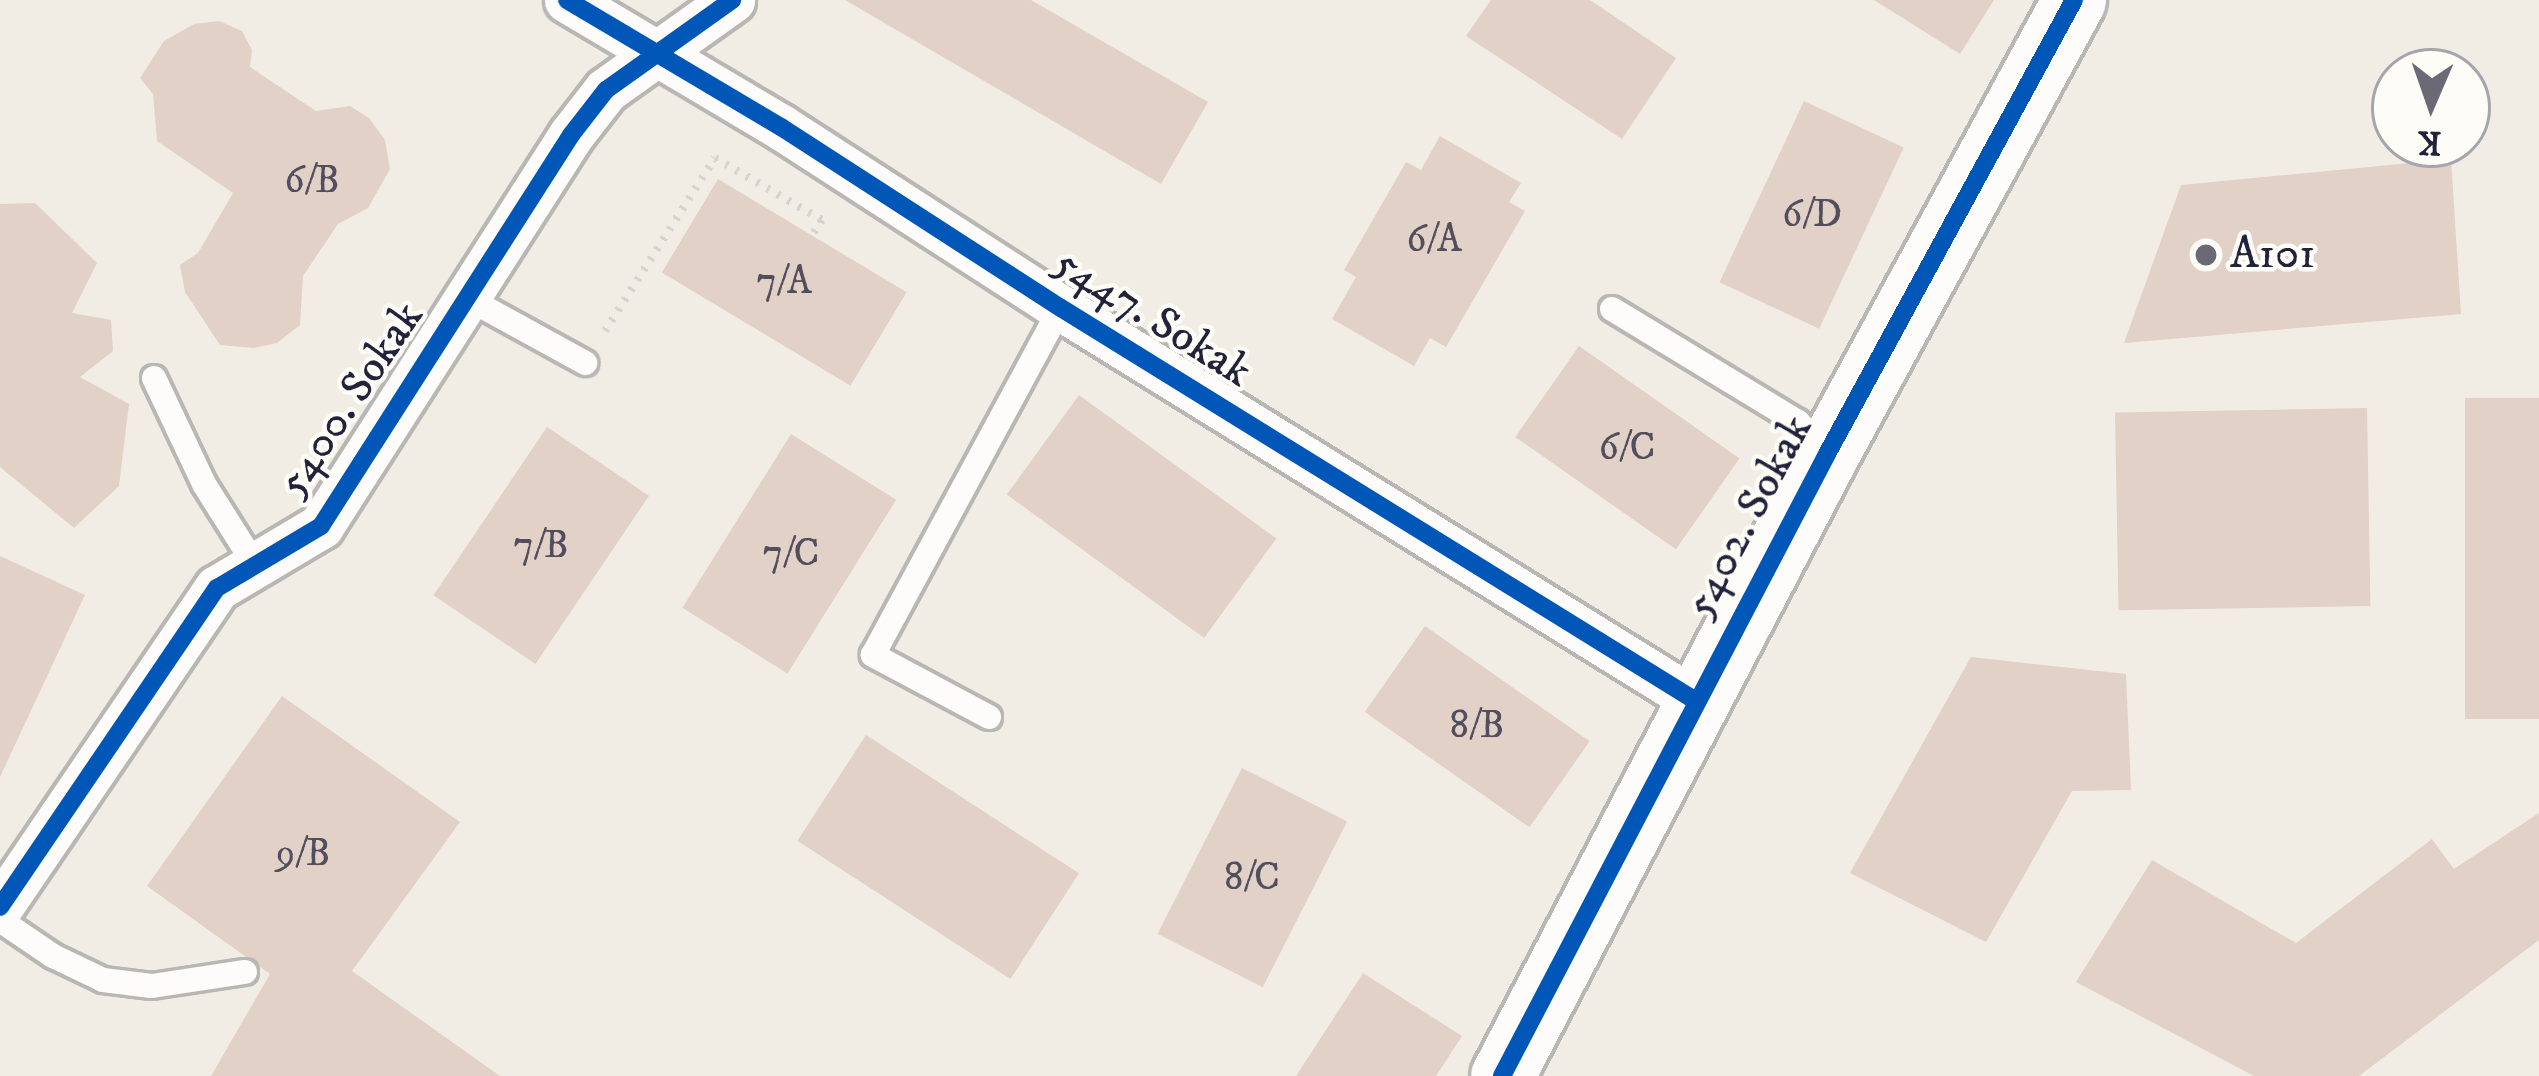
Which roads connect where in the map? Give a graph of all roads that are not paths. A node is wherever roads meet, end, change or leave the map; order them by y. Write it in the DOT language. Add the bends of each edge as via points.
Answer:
graph roads {
  1 [pos="567,0"];
  2 [pos="732,0"];
  3 [pos="2074,0"];
  4 [pos="656,50"];
  5 [pos="467,298"];
  6 [pos="1060,308"];
  7 [pos="1612,310"];
  8 [pos="585,363"];
  9 [pos="154,378"];
  10 [pos="1827,454"];
  11 [pos="255,565"];
  12 [pos="1696,701"];
  13 [pos="988,717"];
  14 [pos="0,907"];
  15 [pos="0,920"];
  16 [pos="245,972"];
  17 [pos="1502,1076"];
  1 -- 4 [label="street, 5447. Sokak"];
  2 -- 4 [label="street, 5400. Sokak"];
  3 -- 10 [label="street, 5402. Sokak"];
  4 -- 5 [label="street, 5400. Sokak" via="606,90 571,135"];
  4 -- 6 [label="street, 5447. Sokak"];
  5 -- 8 [label="lane"];
  5 -- 11 [label="street, 5400. Sokak" via="321,526"];
  6 -- 12 [label="street, 5447. Sokak"];
  6 -- 13 [label="lane" via="873,655"];
  7 -- 10 [label="lane" via="1798,422"];
  9 -- 11 [label="lane" via="204,484"];
  10 -- 12 [label="street, 5402. Sokak"];
  11 -- 14 [label="street, 5400. Sokak" via="217,588"];
  12 -- 17 [label="street, 5402. Sokak"];
  15 -- 16 [label="lane" via="103,980 152,986"];
}
